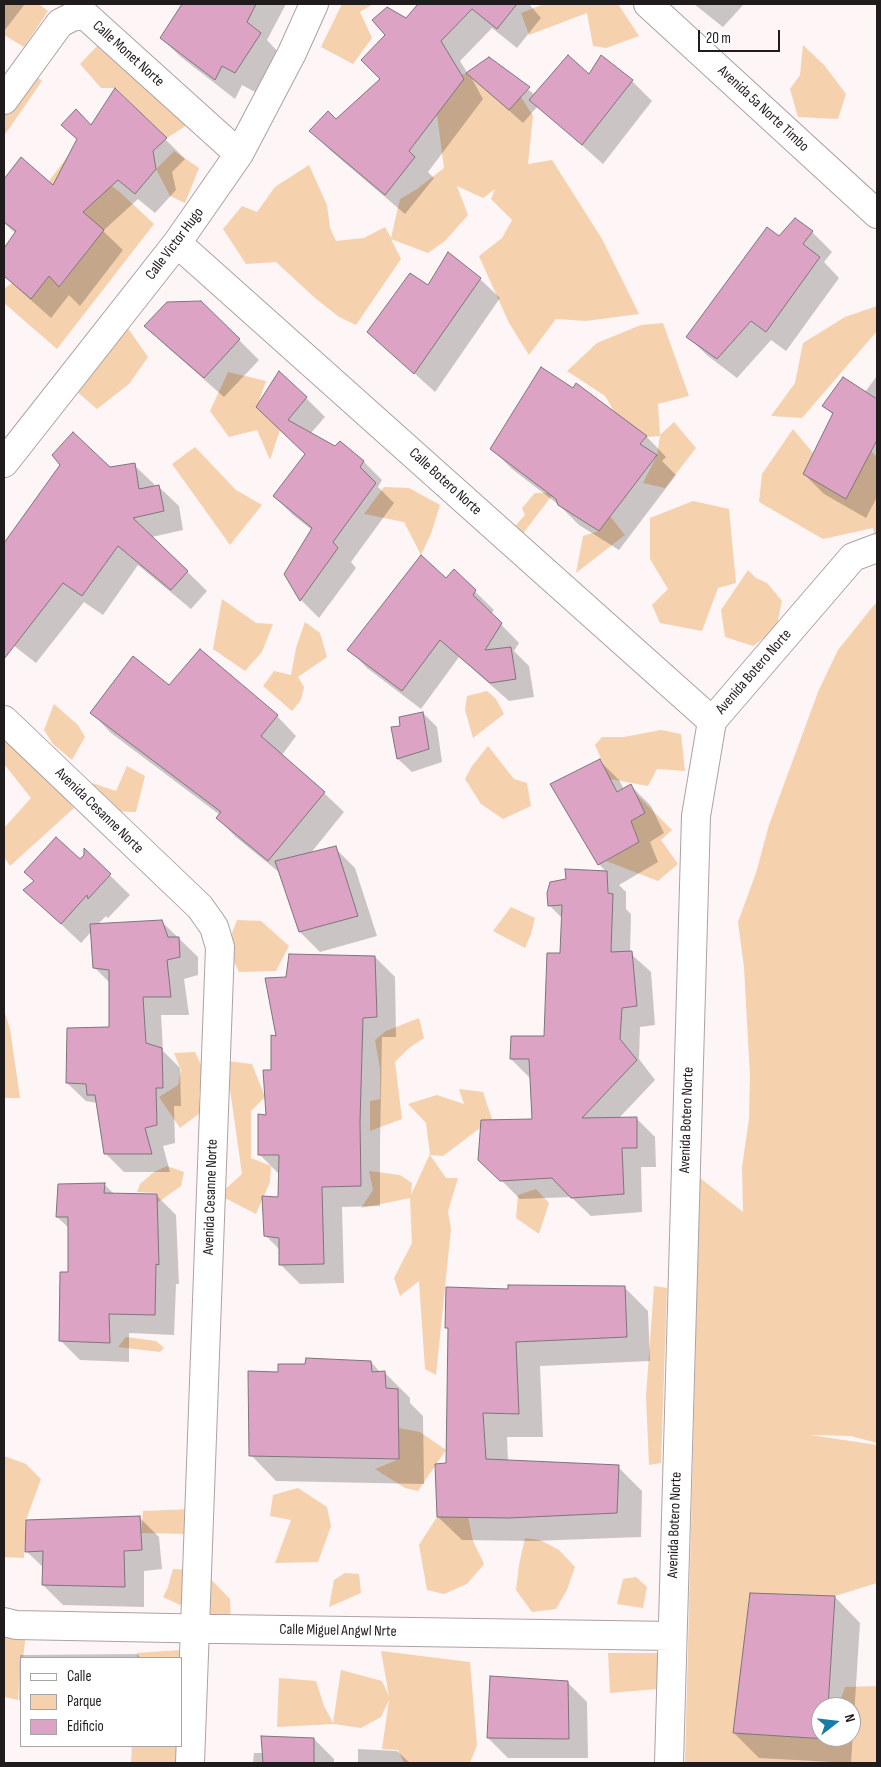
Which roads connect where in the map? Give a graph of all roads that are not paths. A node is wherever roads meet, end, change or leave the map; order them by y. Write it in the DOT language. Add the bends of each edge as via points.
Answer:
graph roads {
  1 [pos="314,4"];
  2 [pos="648,4"];
  3 [pos="4,100"];
  4 [pos="239,154"];
  5 [pos="877,214"];
  6 [pos="177,243"];
  7 [pos="4,463"];
  8 [pos="877,548"];
  9 [pos="4,720"];
  10 [pos="712,721"];
  11 [pos="4,1622"];
  12 [pos="195,1628"];
  13 [pos="672,1636"];
  14 [pos="190,1763"];
  15 [pos="669,1763"];
  1 -- 4 [label="street, Calle Victor Hugo"];
  2 -- 5 [label="street, Avenida 5a Norte Timbo"];
  3 -- 4 [label="street, Calle Monet Norte" via="60,23 72,17 85,16"];
  4 -- 6 [label="street, Calle Victor Hugo"];
  6 -- 7 [label="street, Calle Victor Hugo"];
  6 -- 10 [label="street, Calle Botero Norte"];
  8 -- 10 [label="street, Avenida Botero Norte" via="853,557"];
  9 -- 12 [label="street, Avenida Cesanne Norte" via="200,907 214,927 220,947"];
  10 -- 13 [label="street, Avenida Botero Norte" via="696,816"];
  11 -- 12 [label="street, Calle Miguel Angwl Nrte" via="16,1625"];
  12 -- 13 [label="street, Calle Miguel Angwl Nrte"];
  12 -- 14 [label="street, Avenida Cesanne Norte"];
  13 -- 15 [label="street, Avenida Botero Norte"];
}
